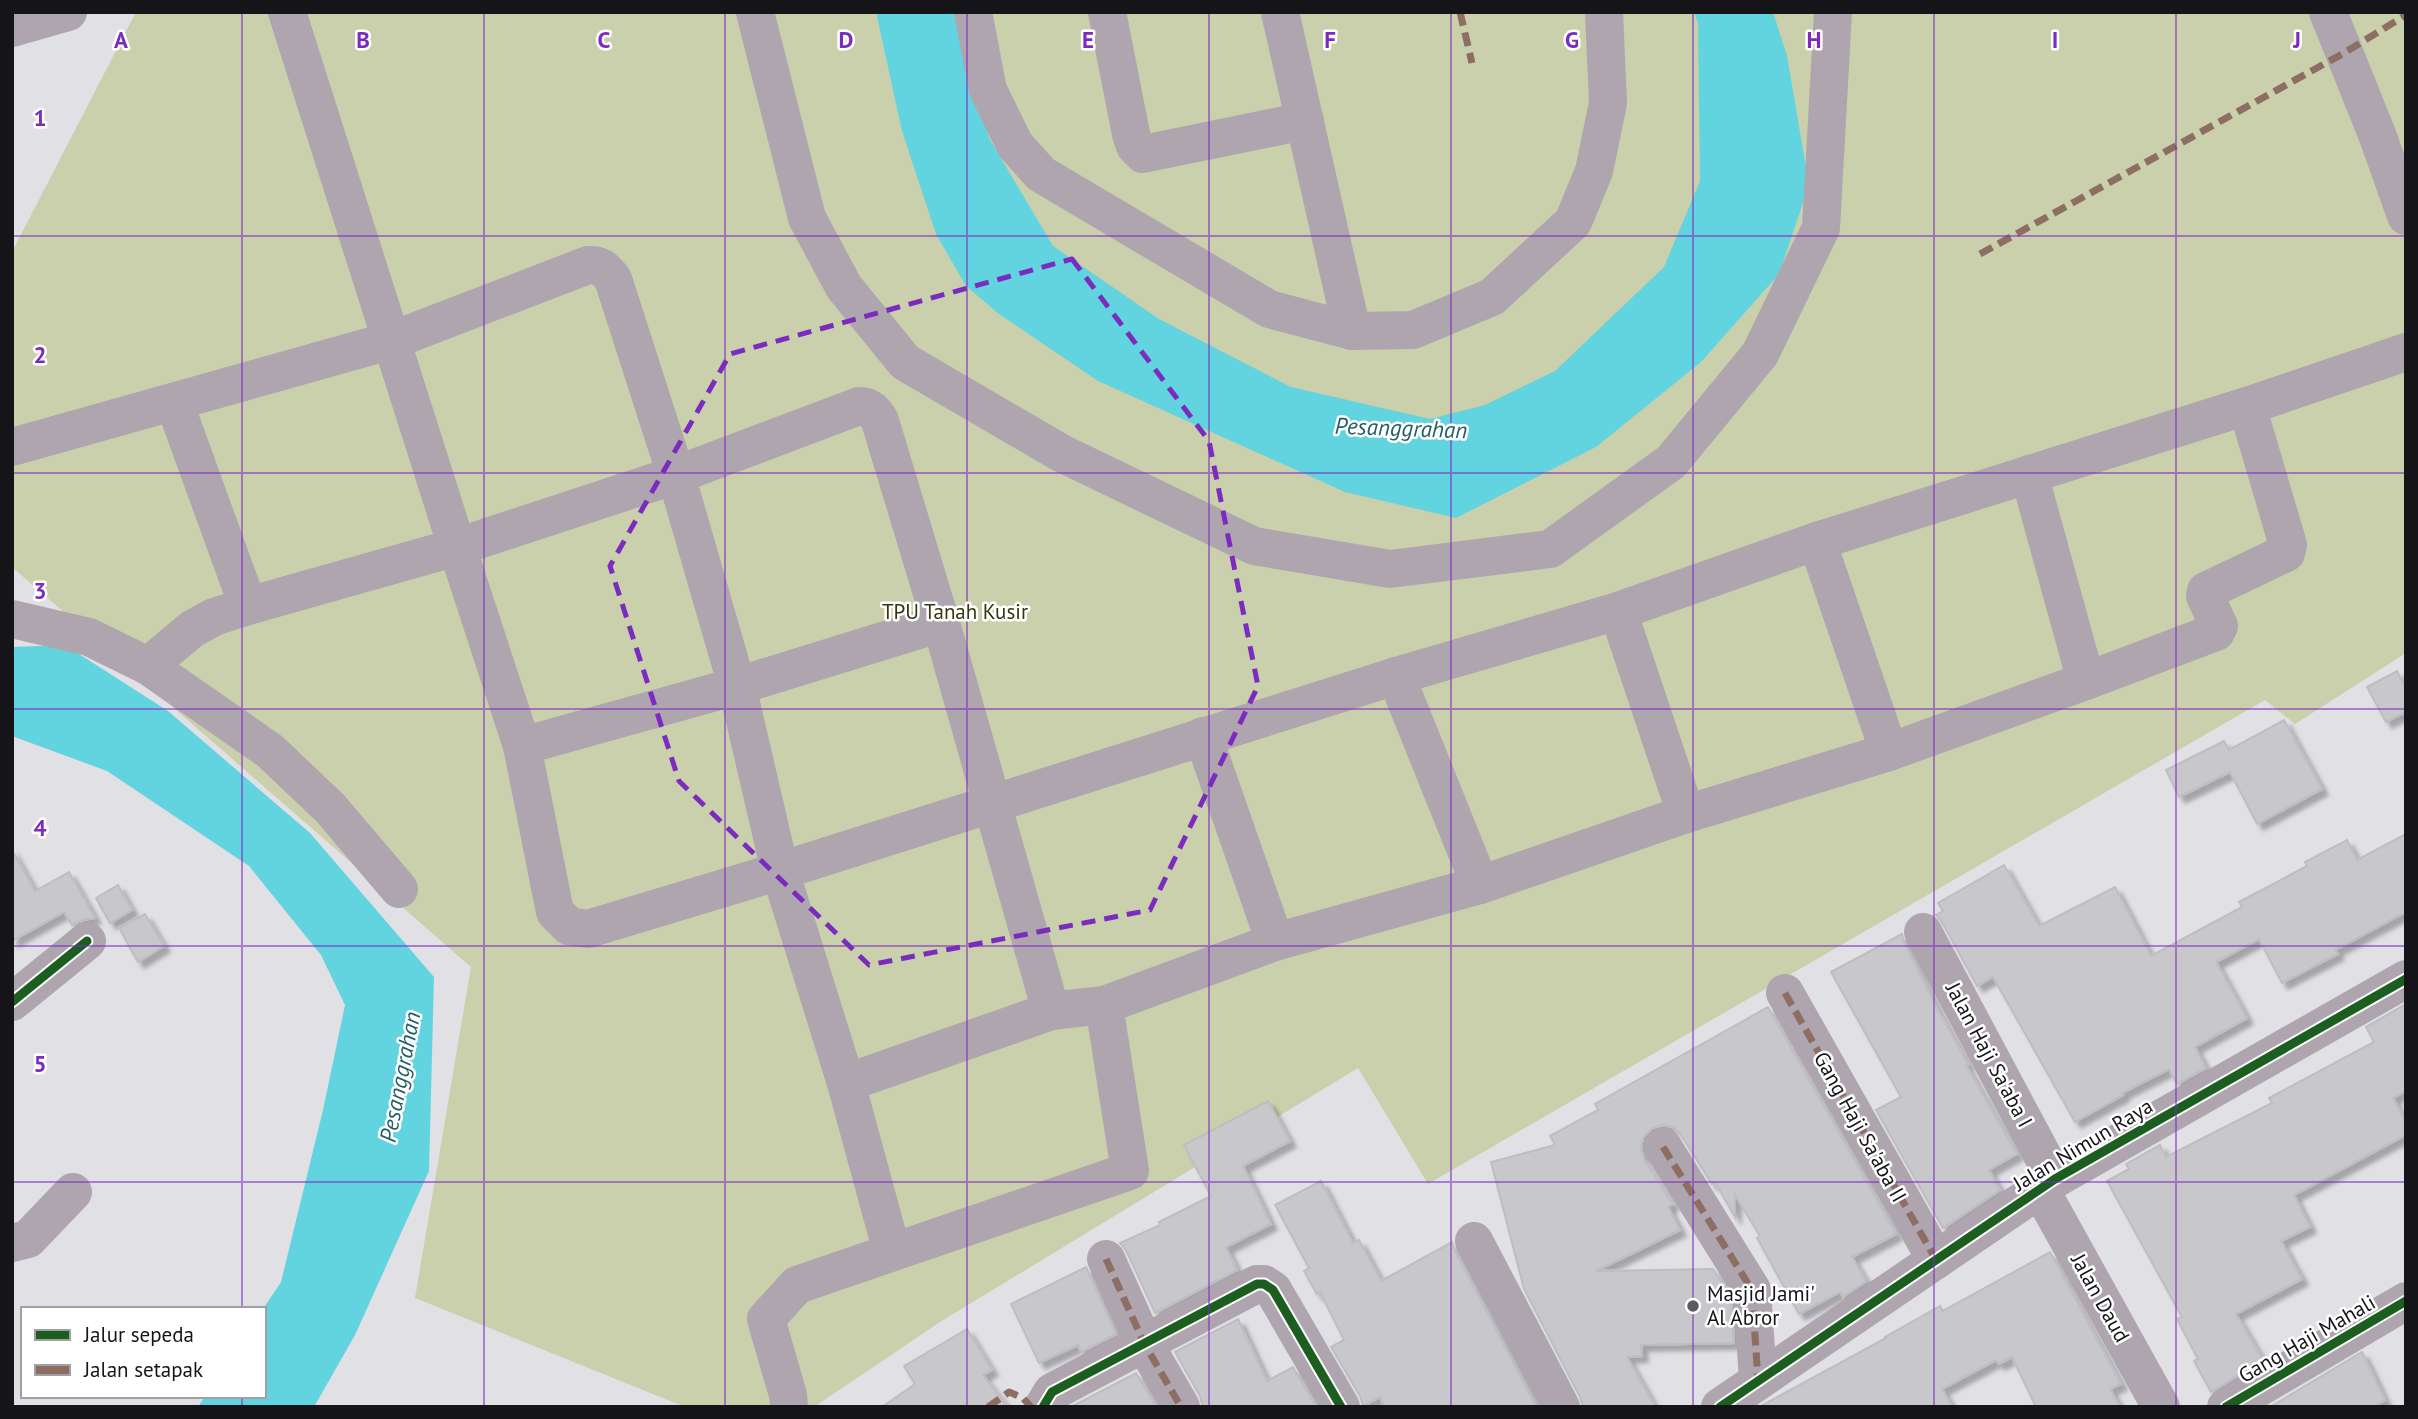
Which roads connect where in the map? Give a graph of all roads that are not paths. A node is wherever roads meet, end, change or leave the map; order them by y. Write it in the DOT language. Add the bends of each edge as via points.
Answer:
graph roads {
  1 [pos="68,12"];
  2 [pos="287,12"];
  3 [pos="755,12"];
  4 [pos="973,12"];
  5 [pos="1107,12"];
  6 [pos="1280,12"];
  7 [pos="1604,12"];
  8 [pos="1833,12"];
  9 [pos="2328,12"];
  10 [pos="12,27"];
  11 [pos="1305,121"];
  12 [pos="2392,132"];
  13 [pos="2406,216"];
  14 [pos="1352,331"];
  15 [pos="393,340"];
  16 [pos="2406,352"];
  17 [pos="174,402"];
  18 [pos="2247,406"];
  19 [pos="12,447"];
  20 [pos="2028,474"];
  21 [pos="677,475"];
  22 [pos="1817,541"];
  23 [pos="457,547"];
  24 [pos="248,606"];
  25 [pos="1618,611"];
  26 [pos="12,619"];
  27 [pos="942,623"];
  28 [pos="148,666"];
  29 [pos="1396,676"];
  30 [pos="2086,681"];
  31 [pos="737,686"];
  32 [pos="1203,736"];
  33 [pos="522,746"];
  34 [pos="1889,752"];
  35 [pos="992,802"];
  36 [pos="1686,814"];
  37 [pos="780,871"];
  38 [pos="1480,885"];
  39 [pos="399,889"];
  40 [pos="1923,932"];
  41 [pos="87,941"];
  42 [pos="1275,942"];
  43 [pos="2406,979"];
  44 [pos="1785,993"];
  45 [pos="12,1002"];
  46 [pos="1104,1005"];
  47 [pos="1051,1011"];
  48 [pos="846,1083"];
  49 [pos="1663,1147"];
  50 [pos="2048,1184"];
  51 [pos="73,1192"];
  52 [pos="1474,1241"];
  53 [pos="12,1243"];
  54 [pos="892,1252"];
  55 [pos="1106,1259"];
  56 [pos="1936,1260"];
  57 [pos="2406,1301"];
  58 [pos="1144,1343"];
  59 [pos="1737,1398"];
  60 [pos="789,1407"];
  61 [pos="1044,1407"];
  62 [pos="1181,1407"];
  63 [pos="1341,1407"];
  64 [pos="1561,1407"];
  65 [pos="2161,1407"];
  66 [pos="2226,1407"];
  1 -- 10 [label="street"];
  2 -- 15 [label="street"];
  3 -- 8 [label="street" via="807,218 844,287 905,362 1060,453 1254,545 1390,569 1550,549 1671,462 1760,354 1821,228"];
  4 -- 14 [label="street" via="988,90 1016,145 1041,174 1269,309"];
  5 -- 11 [label="street" via="1131,134 1143,154"];
  6 -- 11 [label="street"];
  7 -- 14 [label="street" via="1608,103 1594,171 1573,222 1492,297 1413,330"];
  9 -- 12 [label="street"];
  11 -- 14 [label="street"];
  12 -- 13 [label="street"];
  15 -- 17 [label="street"];
  15 -- 21 [label="street" via="598,264 613,279"];
  15 -- 23 [label="street"];
  16 -- 18 [label="street"];
  17 -- 19 [label="street"];
  17 -- 24 [label="street"];
  18 -- 20 [label="street"];
  18 -- 30 [label="street" via="2288,545 2286,553 2206,591 2218,631"];
  20 -- 22 [label="street"];
  20 -- 30 [label="street"];
  21 -- 23 [label="street"];
  21 -- 27 [label="street" via="859,406 871,409 880,421"];
  21 -- 31 [label="street"];
  22 -- 25 [label="street"];
  22 -- 34 [label="street"];
  23 -- 24 [label="street"];
  23 -- 33 [label="street"];
  24 -- 28 [label="street" via="192,629"];
  25 -- 29 [label="street"];
  25 -- 36 [label="street"];
  26 -- 28 [label="street" via="89,637"];
  27 -- 31 [label="street"];
  27 -- 35 [label="street"];
  28 -- 39 [label="street" via="270,751 330,808"];
  29 -- 32 [label="street"];
  29 -- 38 [label="street"];
  30 -- 34 [label="street"];
  31 -- 33 [label="street"];
  31 -- 37 [label="street"];
  32 -- 35 [label="street"];
  32 -- 42 [label="street"];
  33 -- 37 [label="street" via="555,912 569,926 588,929"];
  34 -- 36 [label="street"];
  35 -- 37 [label="street"];
  35 -- 47 [label="street"];
  36 -- 38 [label="street"];
  37 -- 48 [label="street"];
  38 -- 42 [label="street"];
  40 -- 50 [label="street, Jalan Haji Sa'aba I"];
  41 -- 45 [label="street"];
  42 -- 46 [label="street"];
  43 -- 50 [label="street, Jalan Nimun Raya"];
  44 -- 56 [label="street, Gang Haji Sa'aba II"];
  46 -- 47 [label="street"];
  46 -- 54 [label="street" via="1130,1171"];
  47 -- 48 [label="street"];
  48 -- 54 [label="street"];
  49 -- 59 [label="street" via="1752,1290"];
  50 -- 56 [label="street, Jalan Nimun Raya"];
  50 -- 65 [label="street, Jalan Daud"];
  51 -- 53 [label="street" via="29,1239"];
  52 -- 64 [label="street"];
  54 -- 60 [label="street" via="797,1285 766,1319"];
  55 -- 58 [label="street"];
  56 -- 59 [label="street, Jalan Nimun Raya"];
  57 -- 66 [label="street, Gang Haji Mahali"];
  58 -- 61 [label="street" via="1052,1392"];
  58 -- 62 [label="street"];
  58 -- 63 [label="street" via="1264,1284 1273,1290"];
}
